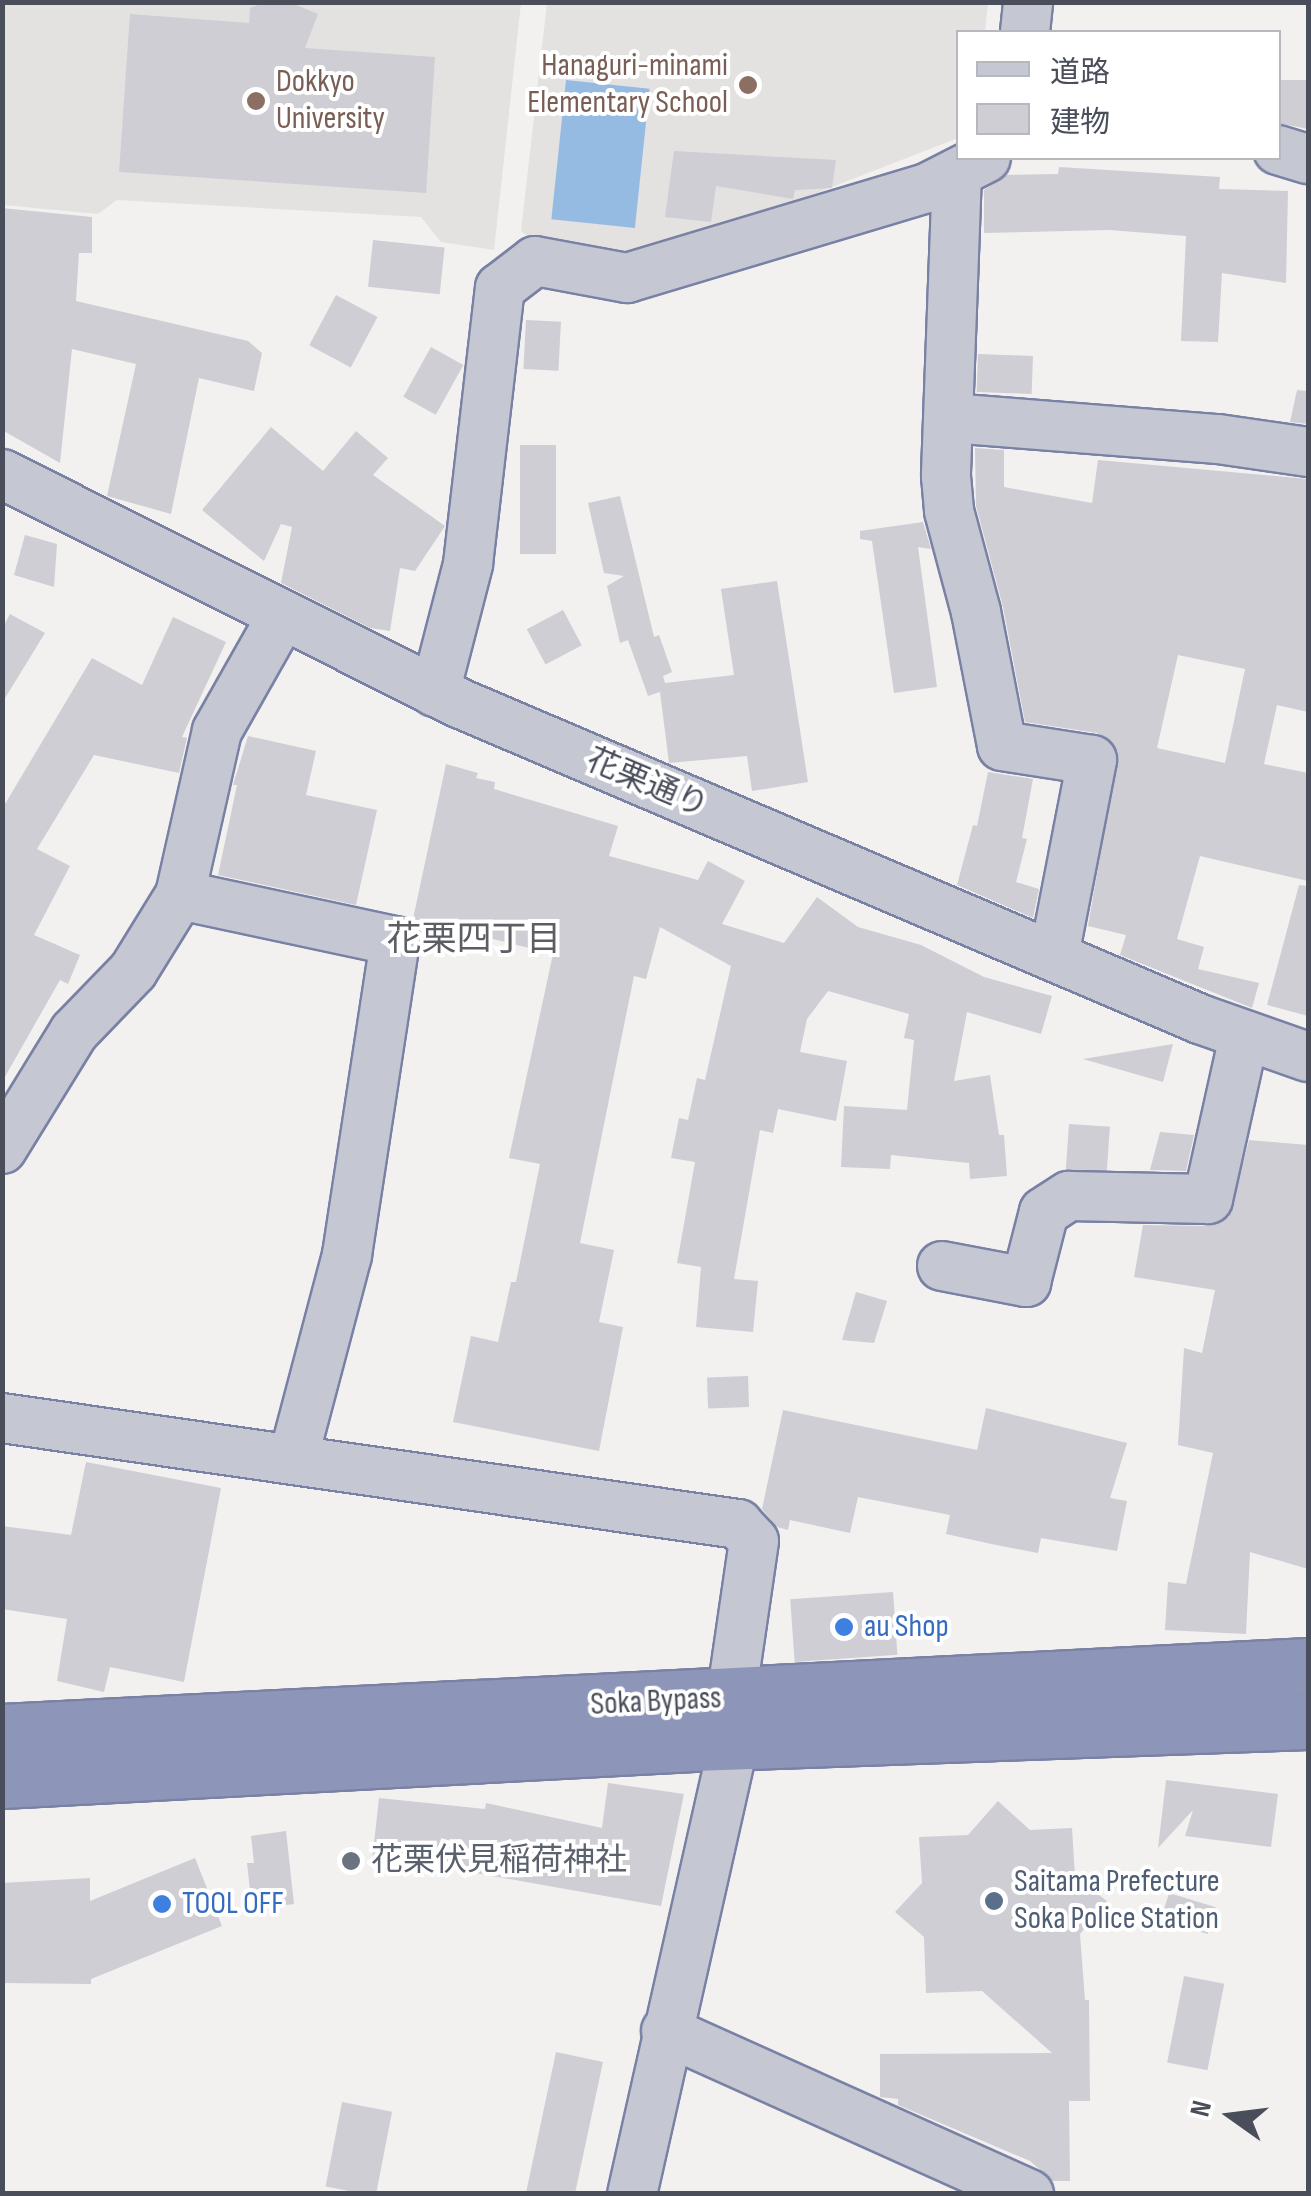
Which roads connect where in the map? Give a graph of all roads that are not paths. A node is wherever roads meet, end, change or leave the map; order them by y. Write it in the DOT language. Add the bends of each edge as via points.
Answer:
graph roads {
  1 [pos="1028,2"];
  2 [pos="1025,30"];
  3 [pos="1281,151"];
  4 [pos="1308,159"];
  5 [pos="971,165"];
  6 [pos="950,418"];
  7 [pos="1308,452"];
  8 [pos="2,474"];
  9 [pos="282,616"];
  10 [pos="435,692"];
  11 [pos="180,895"];
  12 [pos="1054,956"];
  13 [pos="1244,1036"];
  14 [pos="1308,1057"];
  15 [pos="2,1149"];
  16 [pos="942,1266"];
  17 [pos="2,1418"];
  18 [pos="292,1459"];
  19 [pos="1308,1666"];
  20 [pos="732,1720"];
  21 [pos="1308,1721"];
  22 [pos="2,1732"];
  23 [pos="2,1780"];
  24 [pos="666,2032"];
  25 [pos="632,2194"];
  26 [pos="1030,2194"];
  1 -- 2 [label="street"];
  3 -- 4 [label="street"];
  5 -- 6 [label="street"];
  5 -- 10 [label="street" via="926,188 627,278 535,261 500,288 474,526"];
  6 -- 7 [label="street"];
  6 -- 12 [label="street" via="949,512 1002,746 1092,760"];
  8 -- 9 [label="street, 花栗通り"];
  9 -- 10 [label="street, 花栗通り"];
  9 -- 11 [label="street" via="218,731"];
  10 -- 12 [label="street, 花栗通り"];
  11 -- 15 [label="street" via="133,972 74,1032"];
  11 -- 18 [label="street" via="396,941 346,1255"];
  12 -- 13 [label="street, 花栗通り"];
  13 -- 14 [label="street, 花栗通り"];
  13 -- 16 [label="street" via="1208,1199 1069,1196 1044,1212 1026,1282"];
  17 -- 18 [label="street"];
  18 -- 20 [label="street" via="738,1524 754,1541"];
  19 -- 20 [label="highway, Soka Bypass"];
  20 -- 21 [label="highway, Soka Bypass"];
  20 -- 22 [label="highway, Soka Bypass"];
  20 -- 23 [label="highway, Soka Bypass"];
  20 -- 24 [label="street"];
  24 -- 25 [label="street"];
  24 -- 26 [label="street"];
}
